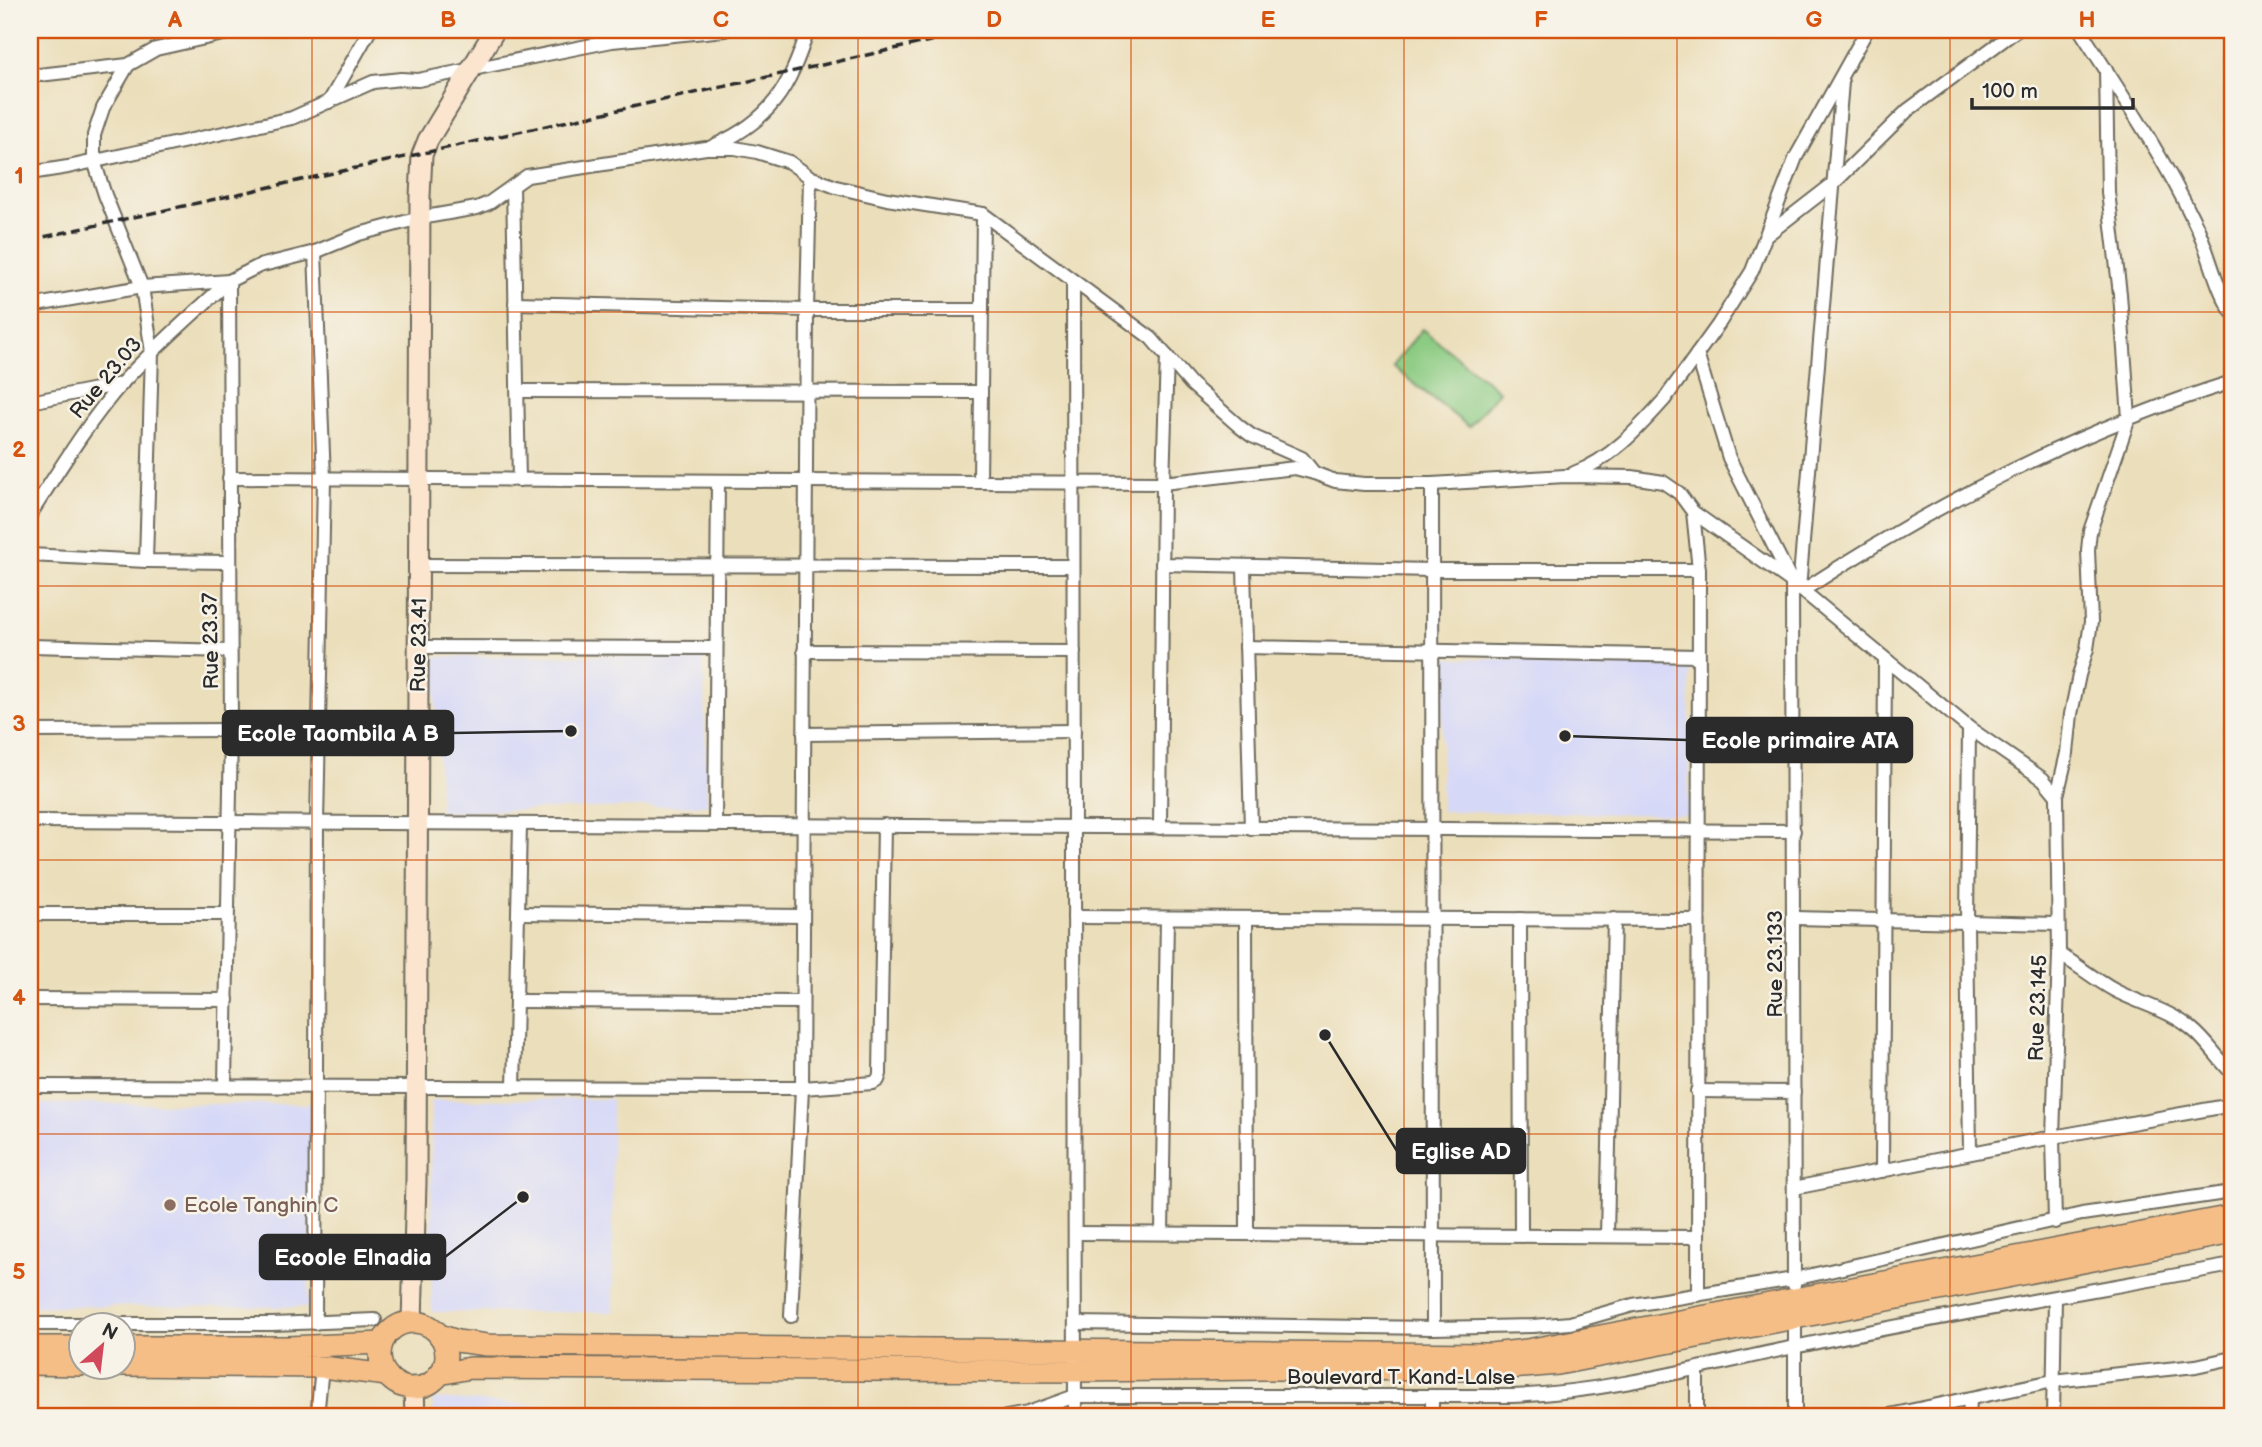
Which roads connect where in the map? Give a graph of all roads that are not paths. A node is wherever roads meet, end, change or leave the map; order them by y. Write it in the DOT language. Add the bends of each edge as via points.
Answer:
graph roads {
  1 [pos="241,30"];
  2 [pos="370,30"];
  3 [pos="495,30"];
  4 [pos="724,30"];
  5 [pos="808,30"];
  6 [pos="1867,30"];
  7 [pos="2018,30"];
  8 [pos="2080,30"];
  9 [pos="128,65"];
  10 [pos="473,69"];
  11 [pos="2106,69"];
  12 [pos="30,76"];
  13 [pos="1842,78"];
  14 [pos="328,103"];
  15 [pos="706,148"];
  16 [pos="94,161"];
  17 [pos="30,173"];
  18 [pos="810,177"];
  19 [pos="1834,183"];
  20 [pos="513,186"];
  21 [pos="984,214"];
  22 [pos="420,218"];
  23 [pos="1767,235"];
  24 [pos="315,252"];
  25 [pos="229,281"];
  26 [pos="1073,281"];
  27 [pos="142,287"];
  28 [pos="515,303"];
  29 [pos="30,306"];
  30 [pos="807,310"];
  31 [pos="982,310"];
  32 [pos="2232,312"];
  33 [pos="152,352"];
  34 [pos="1697,354"];
  35 [pos="1167,356"];
  36 [pos="2232,382"];
  37 [pos="122,384"];
  38 [pos="517,391"];
  39 [pos="806,392"];
  40 [pos="981,392"];
  41 [pos="30,402"];
  42 [pos="2129,418"];
  43 [pos="1314,472"];
  44 [pos="1565,476"];
  45 [pos="229,478"];
  46 [pos="324,479"];
  47 [pos="420,479"];
  48 [pos="519,480"];
  49 [pos="718,481"];
  50 [pos="806,481"];
  51 [pos="981,482"];
  52 [pos="1163,482"];
  53 [pos="1073,483"];
  54 [pos="1432,484"];
  55 [pos="1693,512"];
  56 [pos="30,515"];
  57 [pos="30,555"];
  58 [pos="146,561"];
  59 [pos="229,562"];
  60 [pos="1162,564"];
  61 [pos="419,565"];
  62 [pos="717,566"];
  63 [pos="805,566"];
  64 [pos="1073,566"];
  65 [pos="1244,567"];
  66 [pos="1432,570"];
  67 [pos="1699,570"];
  68 [pos="1798,587"];
  69 [pos="30,646"];
  70 [pos="419,647"];
  71 [pos="1246,647"];
  72 [pos="716,648"];
  73 [pos="230,651"];
  74 [pos="804,651"];
  75 [pos="1432,651"];
  76 [pos="1074,652"];
  77 [pos="1698,656"];
  78 [pos="1885,660"];
  79 [pos="1969,728"];
  80 [pos="231,730"];
  81 [pos="30,731"];
  82 [pos="1074,731"];
  83 [pos="804,734"];
  84 [pos="2057,796"];
  85 [pos="30,821"];
  86 [pos="228,822"];
  87 [pos="317,823"];
  88 [pos="715,824"];
  89 [pos="416,825"];
  90 [pos="520,825"];
  91 [pos="803,825"];
  92 [pos="884,825"];
  93 [pos="1074,828"];
  94 [pos="1160,828"];
  95 [pos="1251,829"];
  96 [pos="1432,830"];
  97 [pos="1698,831"];
  98 [pos="1794,831"];
  99 [pos="519,913"];
  100 [pos="30,914"];
  101 [pos="227,914"];
  102 [pos="803,916"];
  103 [pos="1074,917"];
  104 [pos="1167,918"];
  105 [pos="1246,918"];
  106 [pos="1794,918"];
  107 [pos="1432,919"];
  108 [pos="1520,919"];
  109 [pos="1614,919"];
  110 [pos="1698,919"];
  111 [pos="1884,921"];
  112 [pos="1966,923"];
  113 [pos="2059,924"];
  114 [pos="2059,954"];
  115 [pos="30,999"];
  116 [pos="227,1000"];
  117 [pos="517,1001"];
  118 [pos="802,1002"];
  119 [pos="2232,1073"];
  120 [pos="225,1085"];
  121 [pos="30,1086"];
  122 [pos="417,1086"];
  123 [pos="318,1087"];
  124 [pos="514,1088"];
  125 [pos="802,1088"];
  126 [pos="1697,1091"];
  127 [pos="1794,1092"];
  128 [pos="2232,1105"];
  129 [pos="2053,1137"];
  130 [pos="1970,1153"];
  131 [pos="1882,1171"];
  132 [pos="1794,1188"];
  133 [pos="2232,1192"];
  134 [pos="2232,1216"];
  135 [pos="2055,1222"];
  136 [pos="1075,1233"];
  137 [pos="1162,1233"];
  138 [pos="2232,1233"];
  139 [pos="1247,1234"];
  140 [pos="1433,1235"];
  141 [pos="1521,1236"];
  142 [pos="1607,1236"];
  143 [pos="1697,1237"];
  144 [pos="2232,1265"];
  145 [pos="1794,1279"];
  146 [pos="1698,1294"];
  147 [pos="2055,1298"];
  148 [pos="1794,1309"];
  149 [pos="791,1316"];
  150 [pos="375,1320"];
  151 [pos="412,1322"];
  152 [pos="315,1323"];
  153 [pos="1075,1323"];
  154 [pos="30,1324"];
  155 [pos="1433,1328"];
  156 [pos="439,1335"];
  157 [pos="382,1343"];
  158 [pos="30,1347"];
  159 [pos="66,1347"];
  160 [pos="136,1347"];
  161 [pos="1794,1347"];
  162 [pos="2232,1358"];
  163 [pos="1075,1361"];
  164 [pos="30,1364"];
  165 [pos="66,1365"];
  166 [pos="136,1365"];
  167 [pos="322,1367"];
  168 [pos="1697,1369"];
  169 [pos="439,1374"];
  170 [pos="387,1376"];
  171 [pos="2053,1381"];
  172 [pos="414,1387"];
  173 [pos="1075,1396"];
  174 [pos="1432,1397"];
  175 [pos="1970,1399"];
  176 [pos="317,1417"];
  177 [pos="415,1417"];
  178 [pos="1006,1417"];
  179 [pos="1075,1417"];
  180 [pos="1432,1417"];
  181 [pos="1697,1417"];
  182 [pos="1795,1417"];
  183 [pos="1882,1417"];
  184 [pos="1969,1417"];
  185 [pos="2053,1417"];
  1 -- 9 [label="street" via="156,49"];
  2 -- 14 [label="street"];
  3 -- 10 [label="street, Rue 23.41"];
  4 -- 10 [label="street" via="612,41"];
  5 -- 15 [label="street" via="785,90 742,131"];
  6 -- 13 [label="street"];
  7 -- 19 [label="street" via="1908,110"];
  8 -- 11 [label="street"];
  9 -- 12 [label="street"];
  9 -- 16 [label="street" via="103,108 94,135"];
  10 -- 14 [label="street" via="418,80 373,82"];
  10 -- 22 [label="street, Rue 23.41" via="422,155"];
  11 -- 32 [label="street" via="2190,214"];
  11 -- 42 [label="street" via="2107,182"];
  13 -- 19 [label="street, Rue 23.133"];
  13 -- 23 [label="street" via="1796,158"];
  14 -- 16 [label="street" via="292,118"];
  15 -- 18 [label="street" via="757,152 789,162"];
  15 -- 20 [label="street" via="536,174"];
  16 -- 17 [label="street"];
  16 -- 27 [label="street"];
  18 -- 21 [label="street" via="887,199"];
  18 -- 30 [label="street"];
  19 -- 23 [label="street"];
  19 -- 68 [label="street, Rue 23.133"];
  20 -- 22 [label="street" via="477,208"];
  20 -- 28 [label="street"];
  21 -- 26 [label="street"];
  21 -- 31 [label="street"];
  22 -- 24 [label="street" via="359,234"];
  22 -- 47 [label="street, Rue 23.41"];
  23 -- 34 [label="street" via="1738,295"];
  24 -- 25 [label="street" via="258,266"];
  24 -- 46 [label="street"];
  25 -- 27 [label="street"];
  25 -- 33 [label="street, Rue 23.03"];
  25 -- 45 [label="street, Rue 23.37"];
  26 -- 35 [label="street" via="1151,338"];
  26 -- 53 [label="street"];
  27 -- 29 [label="street"];
  27 -- 33 [label="street"];
  28 -- 30 [label="street"];
  28 -- 38 [label="street"];
  30 -- 31 [label="street"];
  30 -- 39 [label="street"];
  31 -- 40 [label="street"];
  33 -- 37 [label="street, Rue 23.03"];
  33 -- 58 [label="street"];
  34 -- 44 [label="street" via="1664,400 1632,433 1590,467"];
  34 -- 68 [label="street" via="1728,458"];
  35 -- 43 [label="street" via="1240,427 1302,458"];
  35 -- 52 [label="street"];
  36 -- 42 [label="street"];
  37 -- 41 [label="street"];
  37 -- 56 [label="street, Rue 23.03"];
  38 -- 39 [label="street"];
  38 -- 48 [label="street"];
  39 -- 40 [label="street"];
  39 -- 50 [label="street"];
  40 -- 51 [label="street"];
  42 -- 68 [label="street" via="1913,522"];
  42 -- 84 [label="street, Rue 23.145" via="2090,531 2091,622"];
  43 -- 52 [label="street" via="1295,468"];
  43 -- 54 [label="street" via="1335,481 1364,484"];
  44 -- 54 [label="street"];
  44 -- 55 [label="street" via="1663,482"];
  45 -- 46 [label="street"];
  45 -- 59 [label="street, Rue 23.37"];
  46 -- 47 [label="street"];
  46 -- 87 [label="street"];
  47 -- 48 [label="street"];
  47 -- 61 [label="street, Rue 23.41"];
  48 -- 49 [label="street"];
  49 -- 50 [label="street"];
  49 -- 62 [label="street"];
  50 -- 51 [label="street"];
  50 -- 63 [label="street"];
  51 -- 53 [label="street"];
  52 -- 53 [label="street"];
  52 -- 60 [label="street"];
  53 -- 64 [label="street"];
  54 -- 66 [label="street"];
  55 -- 67 [label="street"];
  55 -- 68 [label="street"];
  57 -- 58 [label="street"];
  58 -- 59 [label="street"];
  59 -- 73 [label="street, Rue 23.37"];
  60 -- 65 [label="street"];
  60 -- 94 [label="street"];
  61 -- 62 [label="street"];
  61 -- 70 [label="street, Rue 23.41"];
  62 -- 63 [label="street"];
  62 -- 72 [label="street"];
  63 -- 64 [label="street"];
  63 -- 74 [label="street"];
  64 -- 76 [label="street"];
  65 -- 66 [label="street"];
  65 -- 71 [label="street"];
  66 -- 67 [label="street"];
  66 -- 75 [label="street"];
  67 -- 77 [label="street"];
  68 -- 78 [label="street"];
  68 -- 98 [label="street, Rue 23.133"];
  69 -- 73 [label="street"];
  70 -- 72 [label="street"];
  70 -- 89 [label="street, Rue 23.41"];
  71 -- 75 [label="street"];
  71 -- 95 [label="street"];
  72 -- 88 [label="street"];
  73 -- 80 [label="street, Rue 23.37"];
  74 -- 76 [label="street"];
  74 -- 83 [label="street"];
  75 -- 77 [label="street"];
  75 -- 96 [label="street"];
  76 -- 82 [label="street"];
  77 -- 97 [label="street"];
  78 -- 79 [label="street"];
  78 -- 111 [label="street"];
  79 -- 84 [label="street" via="2043,779"];
  79 -- 112 [label="street"];
  80 -- 81 [label="street"];
  80 -- 86 [label="street, Rue 23.37"];
  82 -- 83 [label="street"];
  82 -- 93 [label="street"];
  83 -- 91 [label="street"];
  84 -- 113 [label="street, Rue 23.145"];
  85 -- 86 [label="street"];
  86 -- 87 [label="street"];
  86 -- 101 [label="street, Rue 23.37"];
  87 -- 89 [label="street"];
  87 -- 123 [label="street"];
  88 -- 90 [label="street"];
  88 -- 91 [label="street"];
  89 -- 90 [label="street"];
  89 -- 122 [label="street, Rue 23.41"];
  90 -- 99 [label="street"];
  91 -- 92 [label="street"];
  91 -- 102 [label="street"];
  92 -- 93 [label="street"];
  92 -- 125 [label="street" via="880,1077 873,1083"];
  93 -- 94 [label="street"];
  93 -- 103 [label="street"];
  94 -- 95 [label="street"];
  95 -- 96 [label="street"];
  96 -- 97 [label="street"];
  96 -- 107 [label="street"];
  97 -- 98 [label="street"];
  97 -- 110 [label="street"];
  98 -- 106 [label="street, Rue 23.133"];
  99 -- 102 [label="street"];
  99 -- 117 [label="street"];
  100 -- 101 [label="street"];
  101 -- 116 [label="street, Rue 23.37"];
  102 -- 118 [label="street"];
  103 -- 104 [label="street"];
  103 -- 136 [label="street"];
  104 -- 105 [label="street"];
  104 -- 137 [label="street"];
  105 -- 107 [label="street"];
  105 -- 139 [label="street"];
  106 -- 111 [label="street"];
  106 -- 127 [label="street, Rue 23.133"];
  107 -- 108 [label="street"];
  107 -- 140 [label="street"];
  108 -- 109 [label="street"];
  108 -- 141 [label="street"];
  109 -- 110 [label="street"];
  109 -- 142 [label="street"];
  110 -- 126 [label="street"];
  111 -- 112 [label="street"];
  111 -- 131 [label="street"];
  112 -- 113 [label="street"];
  112 -- 130 [label="street"];
  113 -- 114 [label="street, Rue 23.145"];
  114 -- 119 [label="street" via="2116,991 2179,1020 2205,1041"];
  114 -- 129 [label="street, Rue 23.145"];
  115 -- 116 [label="street"];
  116 -- 120 [label="street, Rue 23.37"];
  117 -- 118 [label="street"];
  117 -- 124 [label="street"];
  118 -- 125 [label="street"];
  120 -- 121 [label="street"];
  120 -- 123 [label="street"];
  122 -- 123 [label="street"];
  122 -- 124 [label="street"];
  122 -- 151 [label="street, Rue 23.41"];
  123 -- 152 [label="street"];
  124 -- 125 [label="street"];
  125 -- 149 [label="street"];
  126 -- 127 [label="street"];
  126 -- 143 [label="street"];
  127 -- 132 [label="street, Rue 23.133"];
  128 -- 129 [label="street"];
  129 -- 130 [label="street"];
  129 -- 135 [label="street, Rue 23.145"];
  130 -- 131 [label="street"];
  131 -- 132 [label="street"];
  132 -- 145 [label="street, Rue 23.133"];
  133 -- 135 [label="street"];
  134 -- 148 [label="main road"];
  135 -- 145 [label="street"];
  136 -- 137 [label="street"];
  136 -- 153 [label="street"];
  137 -- 139 [label="street"];
  138 -- 148 [label="main road"];
  139 -- 140 [label="street"];
  140 -- 141 [label="street"];
  140 -- 155 [label="street"];
  141 -- 142 [label="street"];
  142 -- 143 [label="street"];
  143 -- 146 [label="street"];
  144 -- 147 [label="street, Boulevard T. Kand-Lalse"];
  145 -- 146 [label="street"];
  145 -- 148 [label="street, Rue 23.133"];
  146 -- 155 [label="street" via="1633,1305 1570,1323"];
  147 -- 161 [label="street, Boulevard T. Kand-Lalse"];
  147 -- 171 [label="street"];
  148 -- 161 [label="street, Rue 23.133"];
  148 -- 163 [label="main road" via="1558,1364 1488,1370 1266,1369"];
  150 -- 152 [label="street"];
  151 -- 156 [label="main road"];
  151 -- 157 [label="main road" via="394,1327"];
  152 -- 154 [label="street"];
  153 -- 155 [label="street"];
  153 -- 163 [label="street"];
  156 -- 163 [label="main road" via="487,1345"];
  156 -- 169 [label="main road" via="446,1354"];
  157 -- 160 [label="main road"];
  157 -- 170 [label="main road" via="380,1354"];
  158 -- 159 [label="main road"];
  161 -- 168 [label="street, Boulevard T. Kand-Lalse"];
  161 -- 182 [label="street, Rue 23.133"];
  162 -- 171 [label="street"];
  163 -- 169 [label="main road" via="470,1368"];
  163 -- 173 [label="street"];
  164 -- 165 [label="main road"];
  166 -- 167 [label="main road"];
  167 -- 170 [label="main road"];
  167 -- 176 [label="street"];
  168 -- 174 [label="street, Boulevard T. Kand-Lalse" via="1542,1395"];
  168 -- 181 [label="street"];
  169 -- 172 [label="main road"];
  170 -- 172 [label="main road"];
  171 -- 175 [label="street"];
  171 -- 185 [label="street"];
  172 -- 177 [label="street"];
  173 -- 174 [label="street, Boulevard T. Kand-Lalse"];
  173 -- 178 [label="street, Boulevard T. Kand-Lalse"];
  173 -- 179 [label="street"];
  174 -- 180 [label="street"];
  175 -- 183 [label="street"];
  175 -- 184 [label="street"];
}
